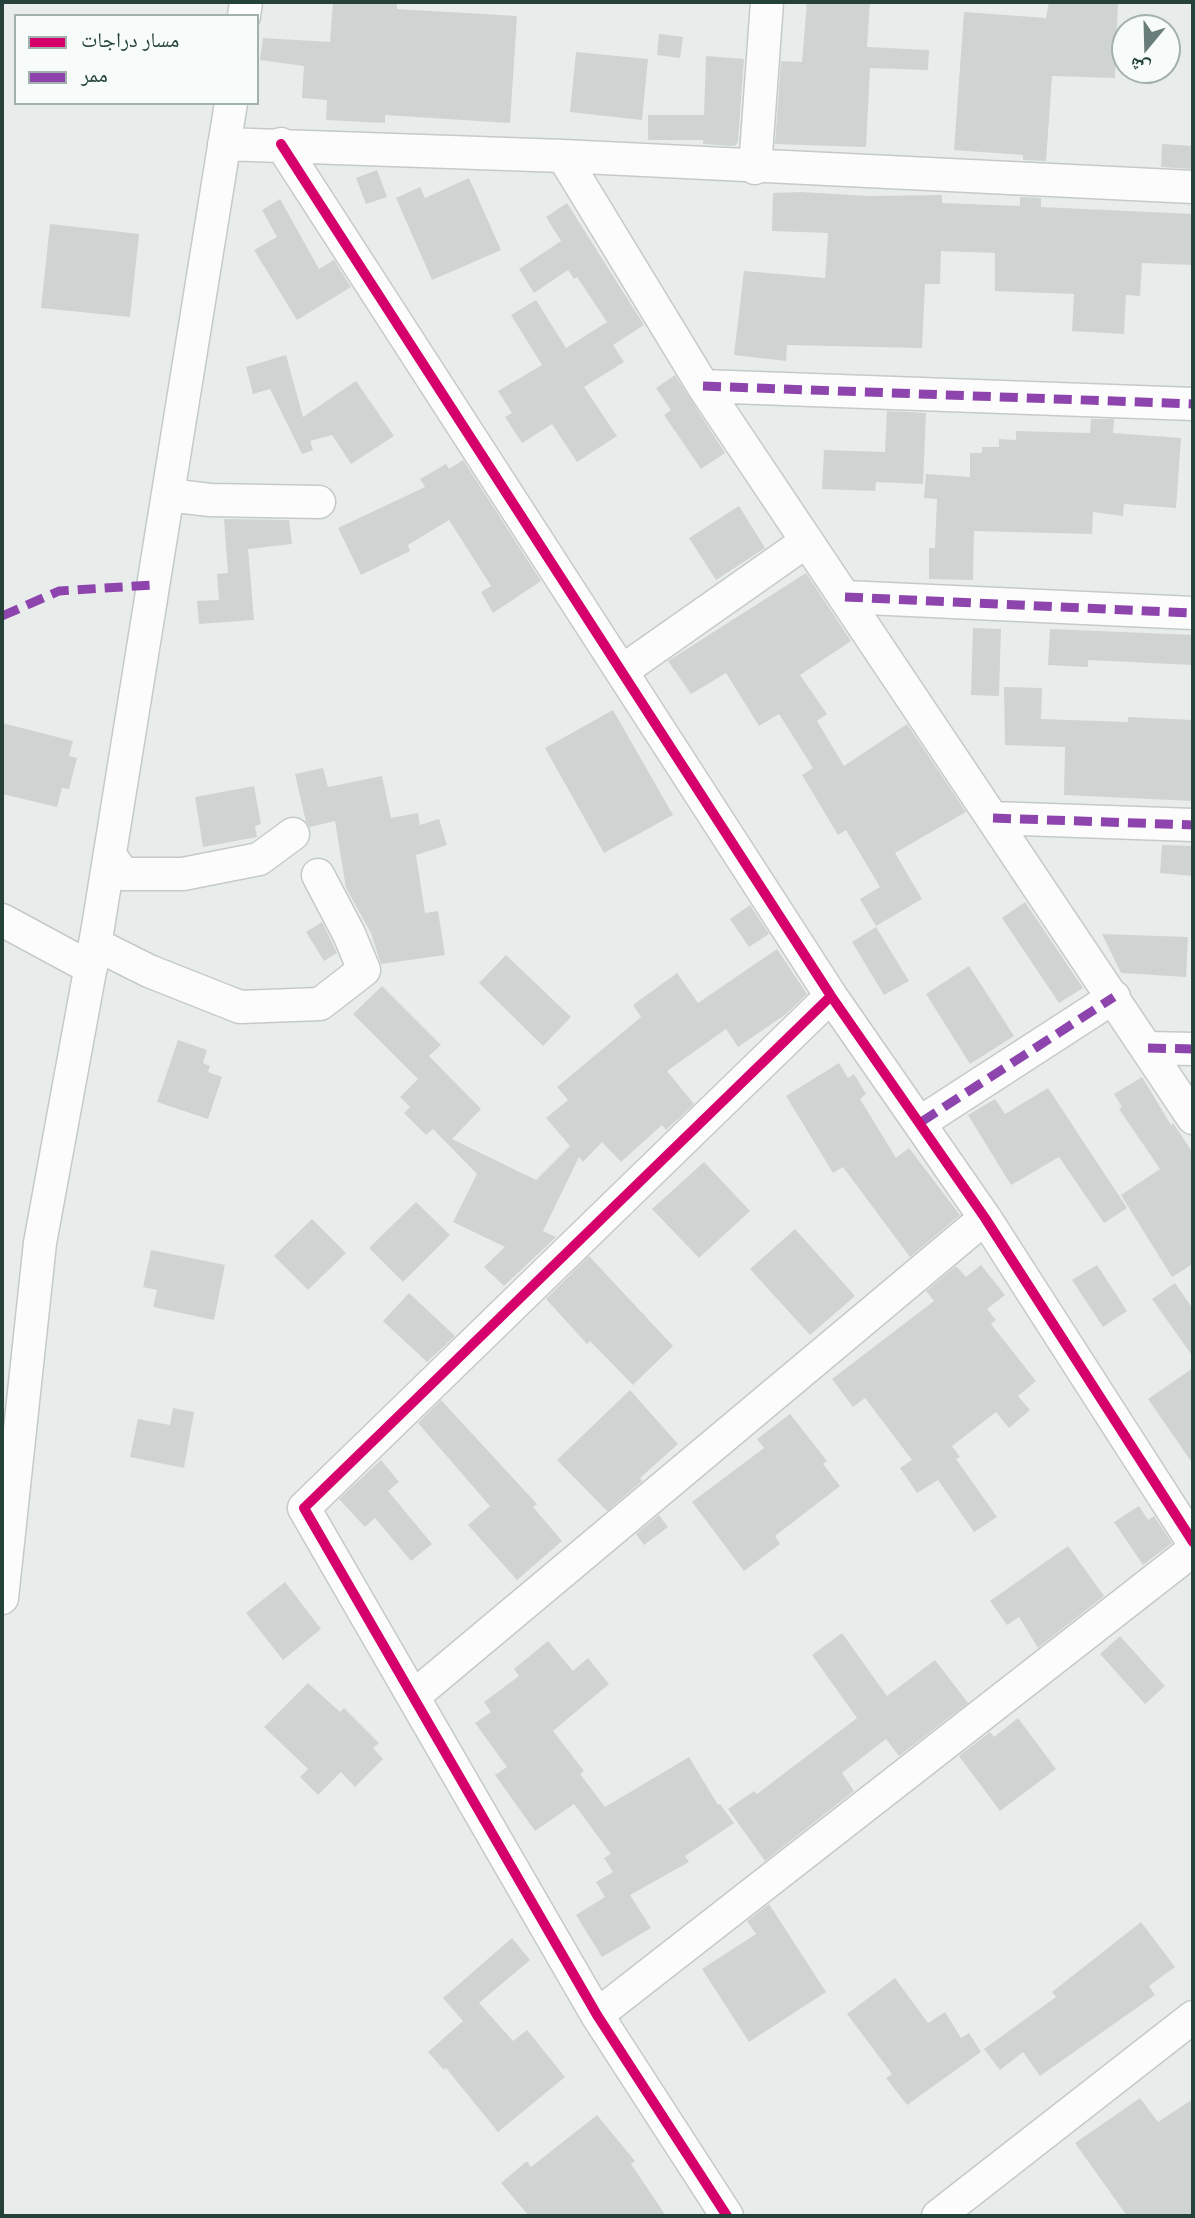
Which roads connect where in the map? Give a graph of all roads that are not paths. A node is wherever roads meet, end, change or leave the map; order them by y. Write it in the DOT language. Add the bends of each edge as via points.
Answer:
graph roads {
  1 [pos="767,2"];
  2 [pos="231,105"];
  3 [pos="224,144"];
  4 [pos="281,144"];
  5 [pos="563,156"];
  6 [pos="755,168"];
  7 [pos="1193,187"];
  8 [pos="703,386"];
  9 [pos="1193,404"];
  10 [pos="168,495"];
  11 [pos="318,502"];
  12 [pos="807,541"];
  13 [pos="845,597"];
  14 [pos="1193,614"];
  15 [pos="622,671"];
  16 [pos="993,818"];
  17 [pos="1193,825"];
  18 [pos="293,834"];
  19 [pos="110,855"];
  20 [pos="318,875"];
  21 [pos="2,920"];
  22 [pos="93,956"];
  23 [pos="831,996"];
  24 [pos="1114,997"];
  25 [pos="1148,1048"];
  26 [pos="1193,1049"];
  27 [pos="1193,1118"];
  28 [pos="921,1122"];
  29 [pos="985,1218"];
  30 [pos="1193,1542"];
  31 [pos="1193,1550"];
  32 [pos="2,1598"];
  33 [pos="414,1696"];
  34 [pos="597,2015"];
  35 [pos="1193,2017"];
  36 [pos="727,2216"];
  37 [pos="938,2216"];
  1 -- 6 [label="street"];
  2 -- 3 [label="street"];
  3 -- 4 [label="street"];
  3 -- 10 [label="street"];
  4 -- 5 [label="street"];
  4 -- 15 [label="street"];
  5 -- 6 [label="street"];
  5 -- 8 [label="street"];
  6 -- 7 [label="street"];
  8 -- 9 [label="street"];
  8 -- 12 [label="street"];
  10 -- 11 [label="street"];
  10 -- 19 [label="street"];
  12 -- 13 [label="street"];
  12 -- 15 [label="street"];
  13 -- 14 [label="street"];
  13 -- 16 [label="street"];
  15 -- 23 [label="street"];
  16 -- 17 [label="street"];
  16 -- 24 [label="street"];
  18 -- 19 [label="street" via="258,859 183,874 123,874"];
  19 -- 22 [label="street"];
  20 -- 22 [label="street" via="364,970 320,1004 240,1007 149,971"];
  21 -- 22 [label="street"];
  22 -- 32 [label="street" via="40,1243"];
  23 -- 28 [label="street"];
  23 -- 33 [label="street" via="304,1508"];
  24 -- 25 [label="street"];
  24 -- 28 [label="street"];
  25 -- 26 [label="street"];
  25 -- 27 [label="street"];
  28 -- 29 [label="street"];
  29 -- 30 [label="street"];
  29 -- 33 [label="street"];
  31 -- 34 [label="street"];
  33 -- 34 [label="street"];
  34 -- 36 [label="street"];
  35 -- 37 [label="street"];
}
